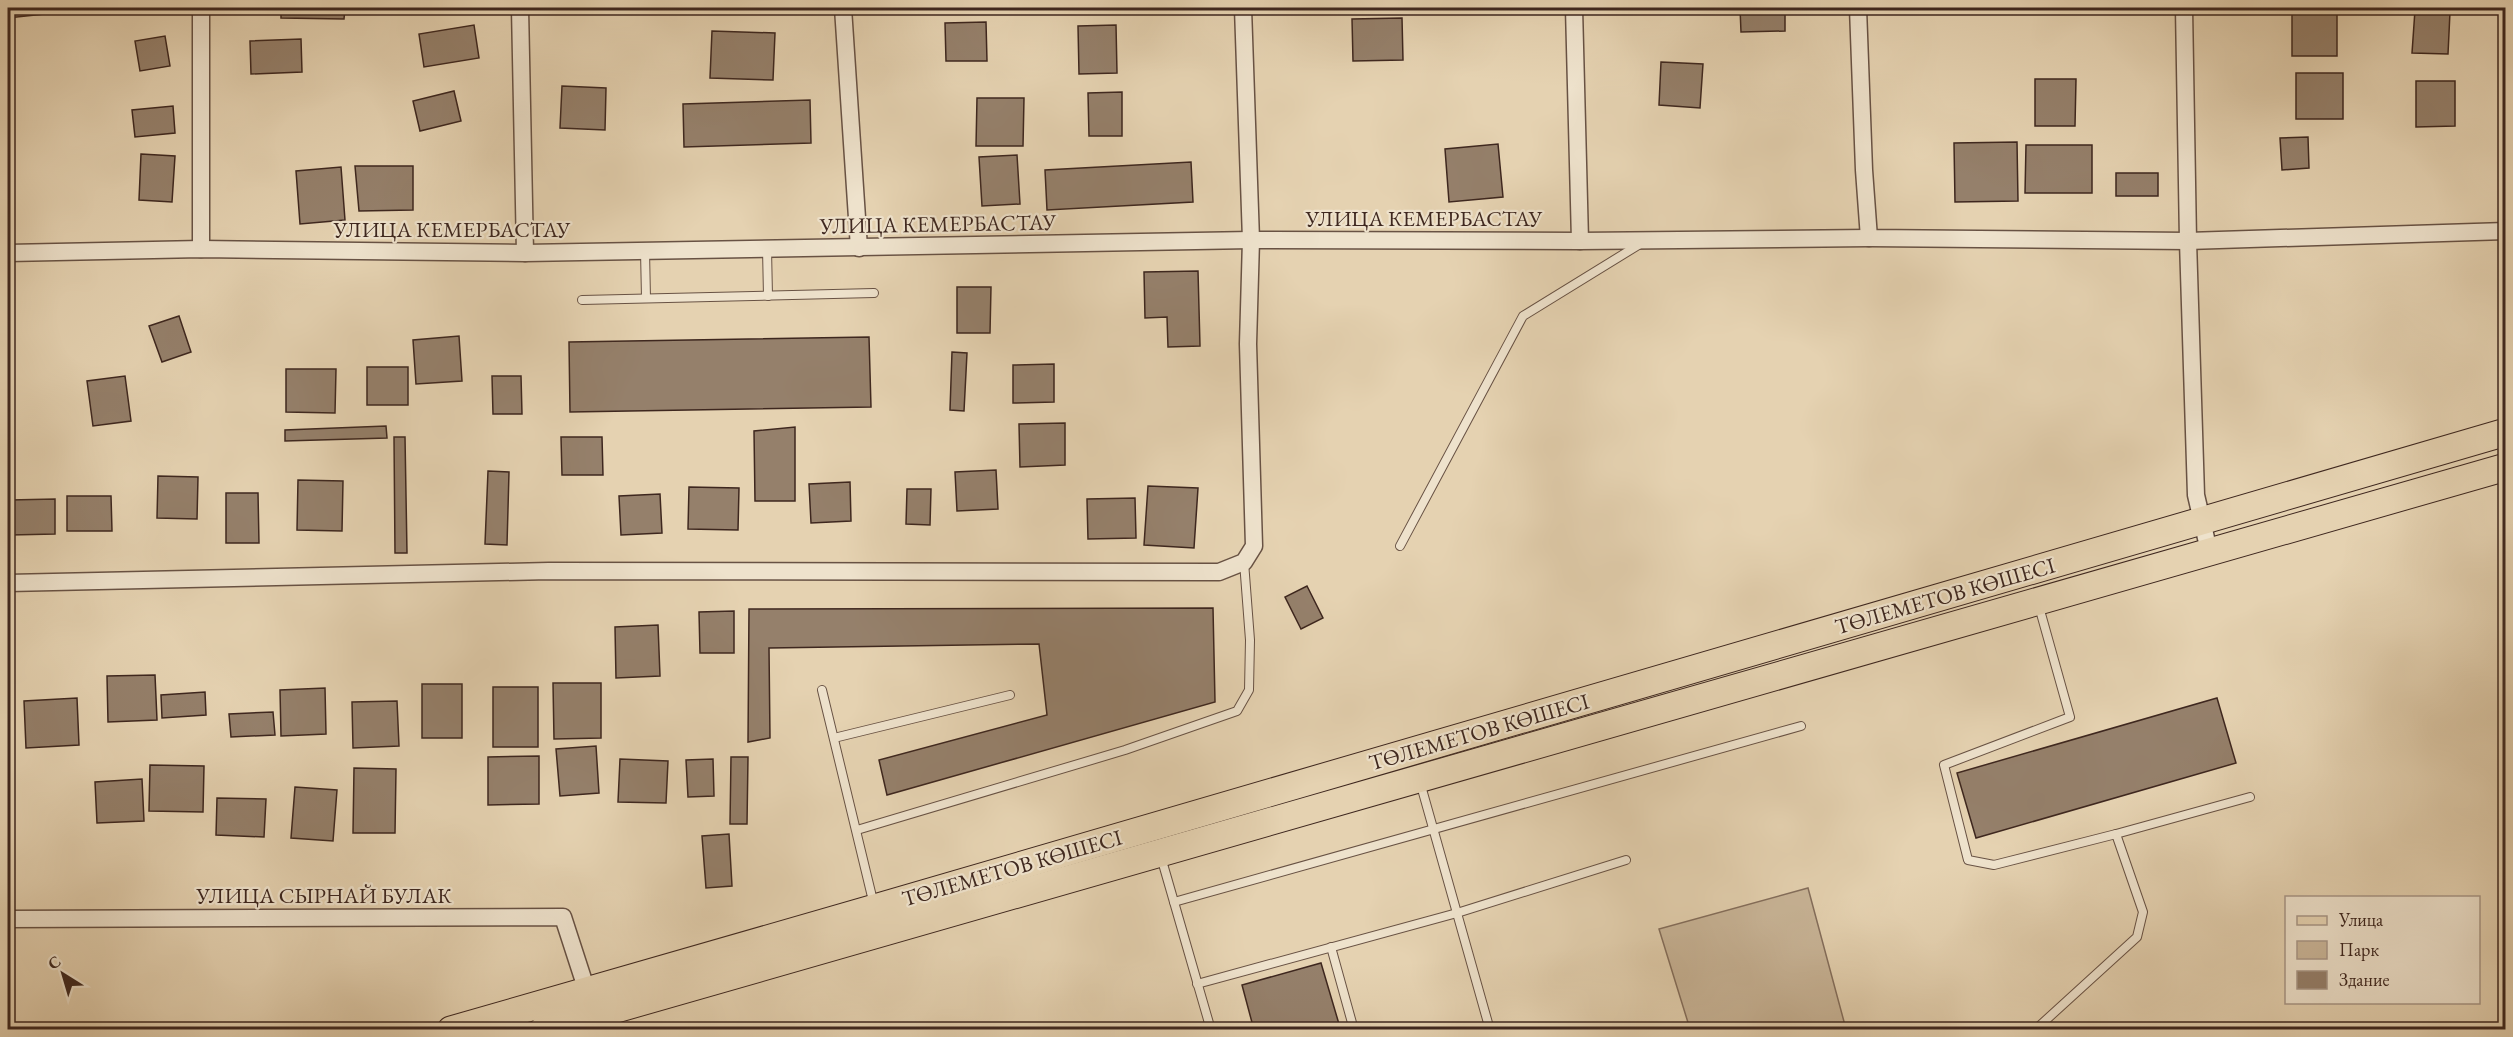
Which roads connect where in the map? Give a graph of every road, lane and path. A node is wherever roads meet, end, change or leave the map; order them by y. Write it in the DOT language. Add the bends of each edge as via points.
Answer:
graph roads {
  1 [pos="201,8"];
  2 [pos="520,8"];
  3 [pos="843,8"];
  4 [pos="1243,8"];
  5 [pos="1574,8"];
  6 [pos="1858,8"];
  7 [pos="2184,8"];
  8 [pos="2505,231"];
  9 [pos="1869,238"];
  10 [pos="1251,240"];
  11 [pos="1645,241"];
  12 [pos="2188,241"];
  13 [pos="1580,242"];
  14 [pos="859,248"];
  15 [pos="201,249"];
  16 [pos="767,249"];
  17 [pos="645,251"];
  18 [pos="8,253"];
  19 [pos="525,253"];
  20 [pos="874,293"];
  21 [pos="768,296"];
  22 [pos="646,298"];
  23 [pos="582,300"];
  24 [pos="2505,432"];
  25 [pos="2505,467"];
  26 [pos="2201,521"];
  27 [pos="1400,546"];
  28 [pos="2209,551"];
  29 [pos="1244,562"];
  30 [pos="8,583"];
  31 [pos="2038,601"];
  32 [pos="822,690"];
  33 [pos="1010,695"];
  34 [pos="1802,726"];
  35 [pos="834,738"];
  36 [pos="1419,779"];
  37 [pos="2250,797"];
  38 [pos="1434,830"];
  39 [pos="857,831"];
  40 [pos="2116,834"];
  41 [pos="1160,854"];
  42 [pos="1626,861"];
  43 [pos="1174,902"];
  44 [pos="875,908"];
  45 [pos="1457,913"];
  46 [pos="8,919"];
  47 [pos="1331,947"];
  48 [pos="1197,984"];
  49 [pos="587,992"];
  50 [pos="451,1029"];
  51 [pos="543,1029"];
  52 [pos="1211,1029"];
  53 [pos="1354,1029"];
  54 [pos="1490,1029"];
  55 [pos="2035,1029"];
  1 -- 15 [label="street"];
  2 -- 19 [label="street"];
  3 -- 14 [label="street"];
  4 -- 10 [label="street"];
  5 -- 13 [label="street"];
  6 -- 9 [label="street"];
  7 -- 12 [label="street"];
  8 -- 12 [label="street, УЛИЦА КЕМЕРБАСТАУ"];
  9 -- 11 [label="street, УЛИЦА КЕМЕРБАСТАУ"];
  9 -- 12 [label="street, УЛИЦА КЕМЕРБАСТАУ"];
  10 -- 13 [label="street, УЛИЦА КЕМЕРБАСТАУ"];
  10 -- 14 [label="street, УЛИЦА КЕМЕРБАСТАУ"];
  10 -- 29 [label="street" via="1248,344 1254,546"];
  11 -- 13 [label="street, УЛИЦА КЕМЕРБАСТАУ"];
  11 -- 27 [label="lane" via="1523,316"];
  12 -- 26 [label="street" via="2196,495"];
  14 -- 16 [label="street, УЛИЦА КЕМЕРБАСТАУ"];
  15 -- 18 [label="street, УЛИЦА КЕМЕРБАСТАУ"];
  15 -- 19 [label="street, УЛИЦА КЕМЕРБАСТАУ"];
  16 -- 17 [label="street, УЛИЦА КЕМЕРБАСТАУ"];
  16 -- 21 [label="lane"];
  17 -- 19 [label="street, УЛИЦА КЕМЕРБАСТАУ"];
  17 -- 22 [label="lane"];
  20 -- 21 [label="lane"];
  21 -- 22 [label="lane"];
  22 -- 23 [label="lane"];
  24 -- 26 [label="main road, ТӨЛЕМЕТОВ КӨШЕСІ"];
  25 -- 28 [label="main road, ТӨЛЕМЕТОВ КӨШЕСІ"];
  26 -- 28 [label="street"];
  26 -- 44 [label="main road, ТӨЛЕМЕТОВ КӨШЕСІ"];
  28 -- 31 [label="main road, ТӨЛЕМЕТОВ КӨШЕСІ"];
  29 -- 30 [label="street" via="1219,572 549,572"];
  29 -- 39 [label="lane" via="1249,690 1237,711 1125,750"];
  31 -- 36 [label="main road, ТӨЛЕМЕТОВ КӨШЕСІ"];
  31 -- 40 [label="lane" via="2070,717 1944,765 1968,860 1994,865"];
  32 -- 35 [label="lane"];
  33 -- 35 [label="lane"];
  34 -- 38 [label="lane"];
  35 -- 39 [label="lane"];
  36 -- 38 [label="lane"];
  36 -- 41 [label="main road, ТӨЛЕМЕТОВ КӨШЕСІ"];
  37 -- 40 [label="lane"];
  38 -- 43 [label="lane"];
  38 -- 45 [label="lane"];
  39 -- 44 [label="lane"];
  40 -- 55 [label="lane" via="2143,912 2137,937"];
  41 -- 43 [label="lane"];
  41 -- 51 [label="main road, ТӨЛЕМЕТОВ КӨШЕСІ"];
  42 -- 45 [label="lane"];
  43 -- 48 [label="lane"];
  44 -- 49 [label="main road, ТӨЛЕМЕТОВ КӨШЕСІ"];
  45 -- 47 [label="lane"];
  45 -- 54 [label="lane"];
  46 -- 49 [label="street, УЛИЦА СЫРНАЙ БУЛАК" via="563,917"];
  47 -- 48 [label="lane"];
  47 -- 53 [label="lane"];
  48 -- 52 [label="lane"];
  49 -- 50 [label="main road, ТӨЛЕМЕТОВ КӨШЕСІ"];
}
